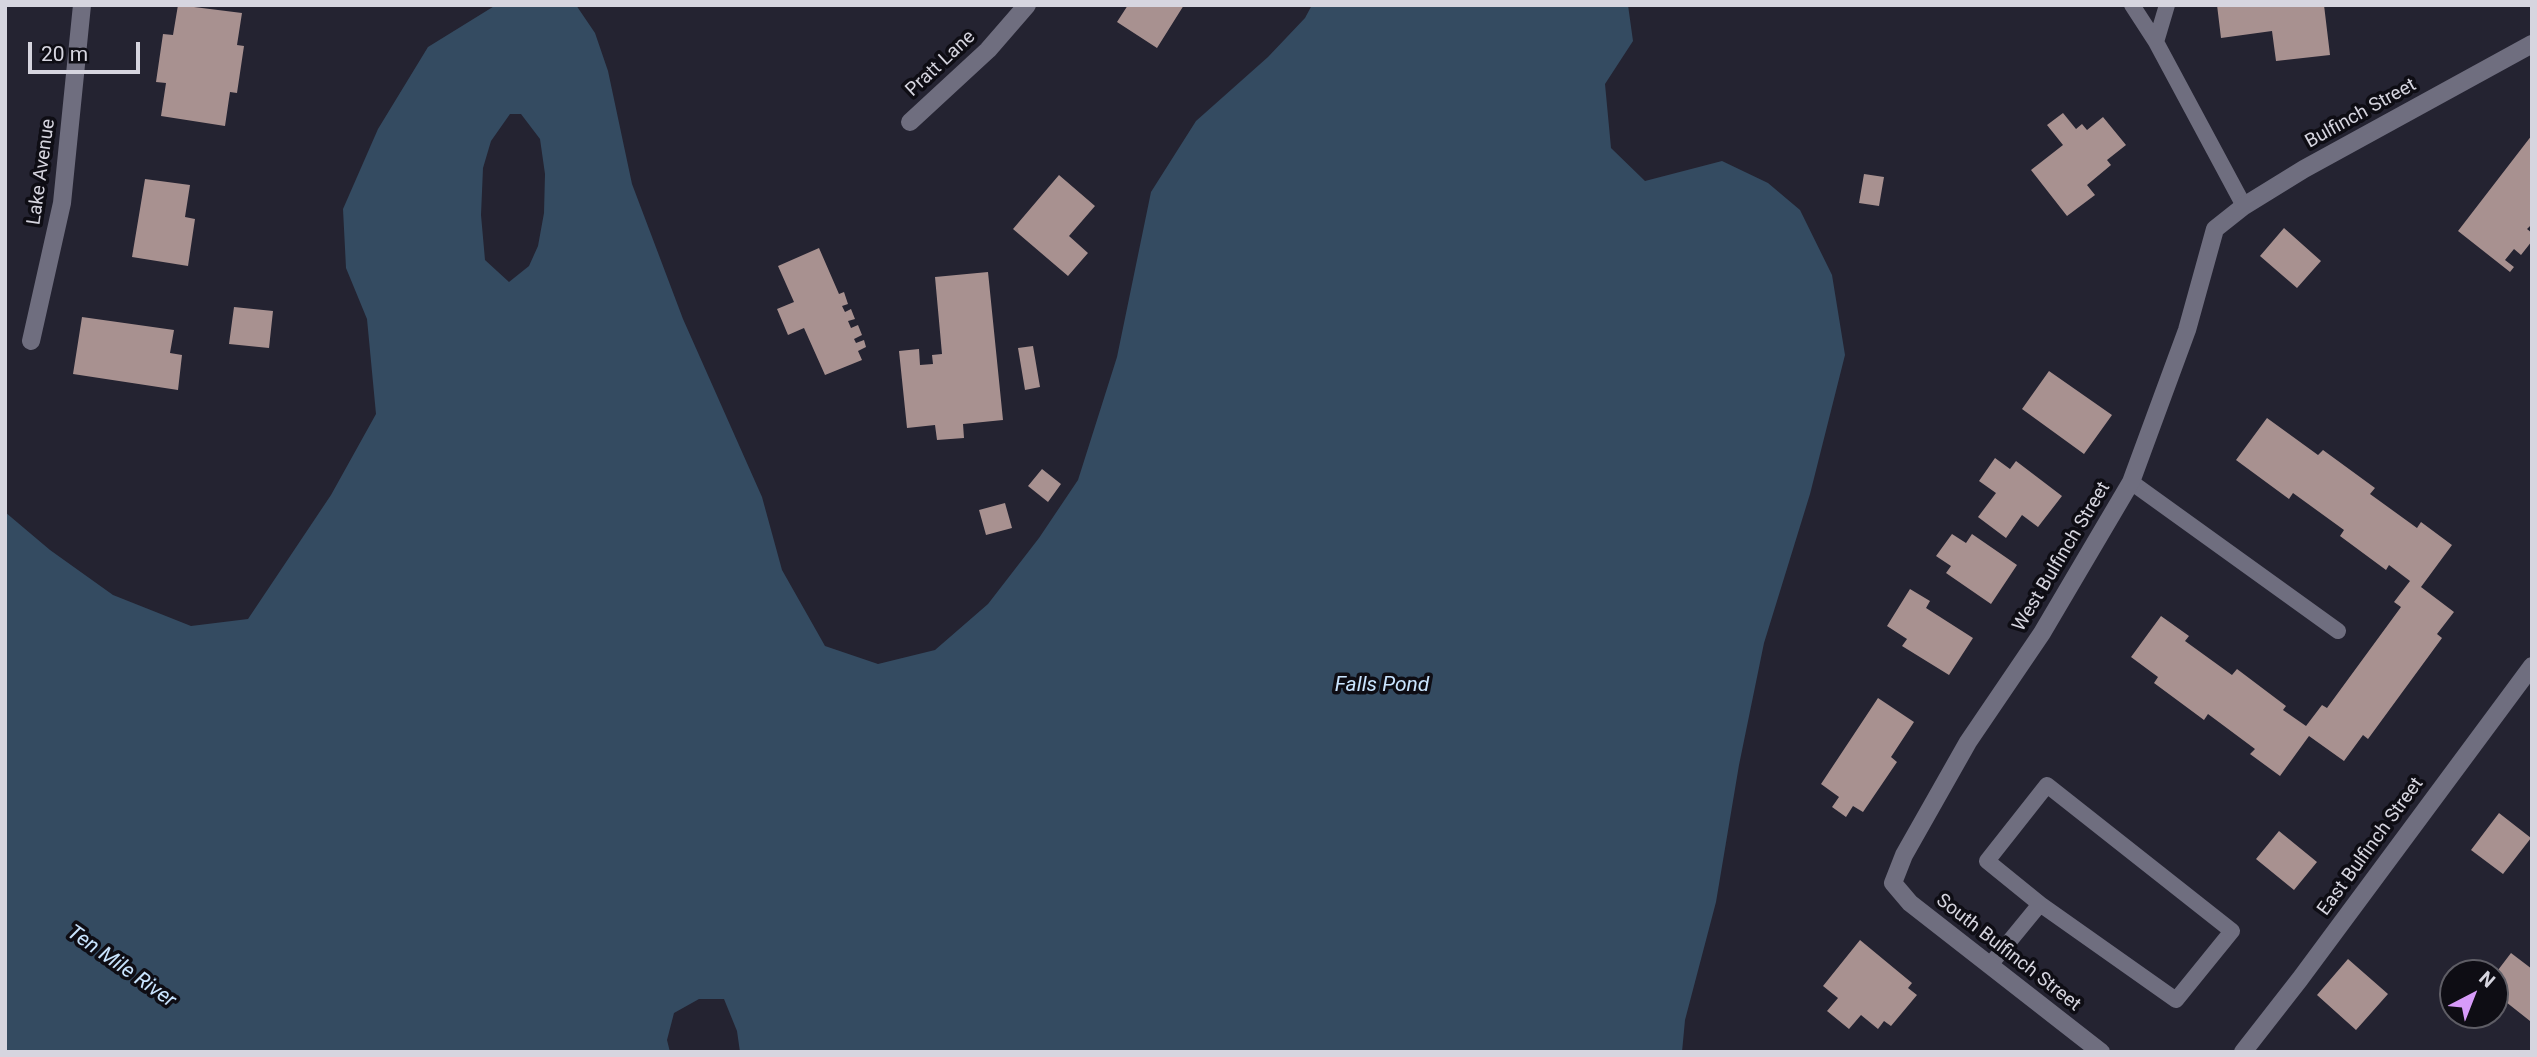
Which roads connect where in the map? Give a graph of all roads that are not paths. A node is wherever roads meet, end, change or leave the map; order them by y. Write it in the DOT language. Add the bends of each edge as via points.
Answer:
graph roads {
  1 [pos="82,5"];
  2 [pos="1027,5"];
  3 [pos="2132,5"];
  4 [pos="2167,5"];
  5 [pos="2156,42"];
  6 [pos="2532,44"];
  7 [pos="910,122"];
  8 [pos="2244,206"];
  9 [pos="2215,229"];
  10 [pos="31,341"];
  11 [pos="2132,482"];
  12 [pos="2338,631"];
  13 [pos="2532,666"];
  14 [pos="1893,883"];
  15 [pos="2040,904"];
  16 [pos="1990,965"];
  17 [pos="2101,1052"];
  18 [pos="2243,1052"];
  1 -- 10 [label="street, Lake Avenue" via="62,203"];
  2 -- 7 [label="street, Pratt Lane" via="988,50"];
  3 -- 5 [label="lane"];
  4 -- 5 [label="lane"];
  5 -- 8 [label="lane"];
  6 -- 8 [label="street, Bulfinch Street"];
  8 -- 9 [label="street, Bulfinch Street"];
  9 -- 11 [label="street, West Bulfinch Street" via="2188,330"];
  11 -- 12 [label="lane"];
  11 -- 14 [label="street, West Bulfinch Street" via="2042,634 1968,742"];
  13 -- 18 [label="street, East Bulfinch Street"];
  14 -- 16 [label="street, South Bulfinch Street" via="1910,903"];
  15 -- 15 [label="lane" via="1987,861 2047,785 2232,931 2176,1000"];
  15 -- 16 [label="lane"];
  16 -- 17 [label="street, South Bulfinch Street"];
}
